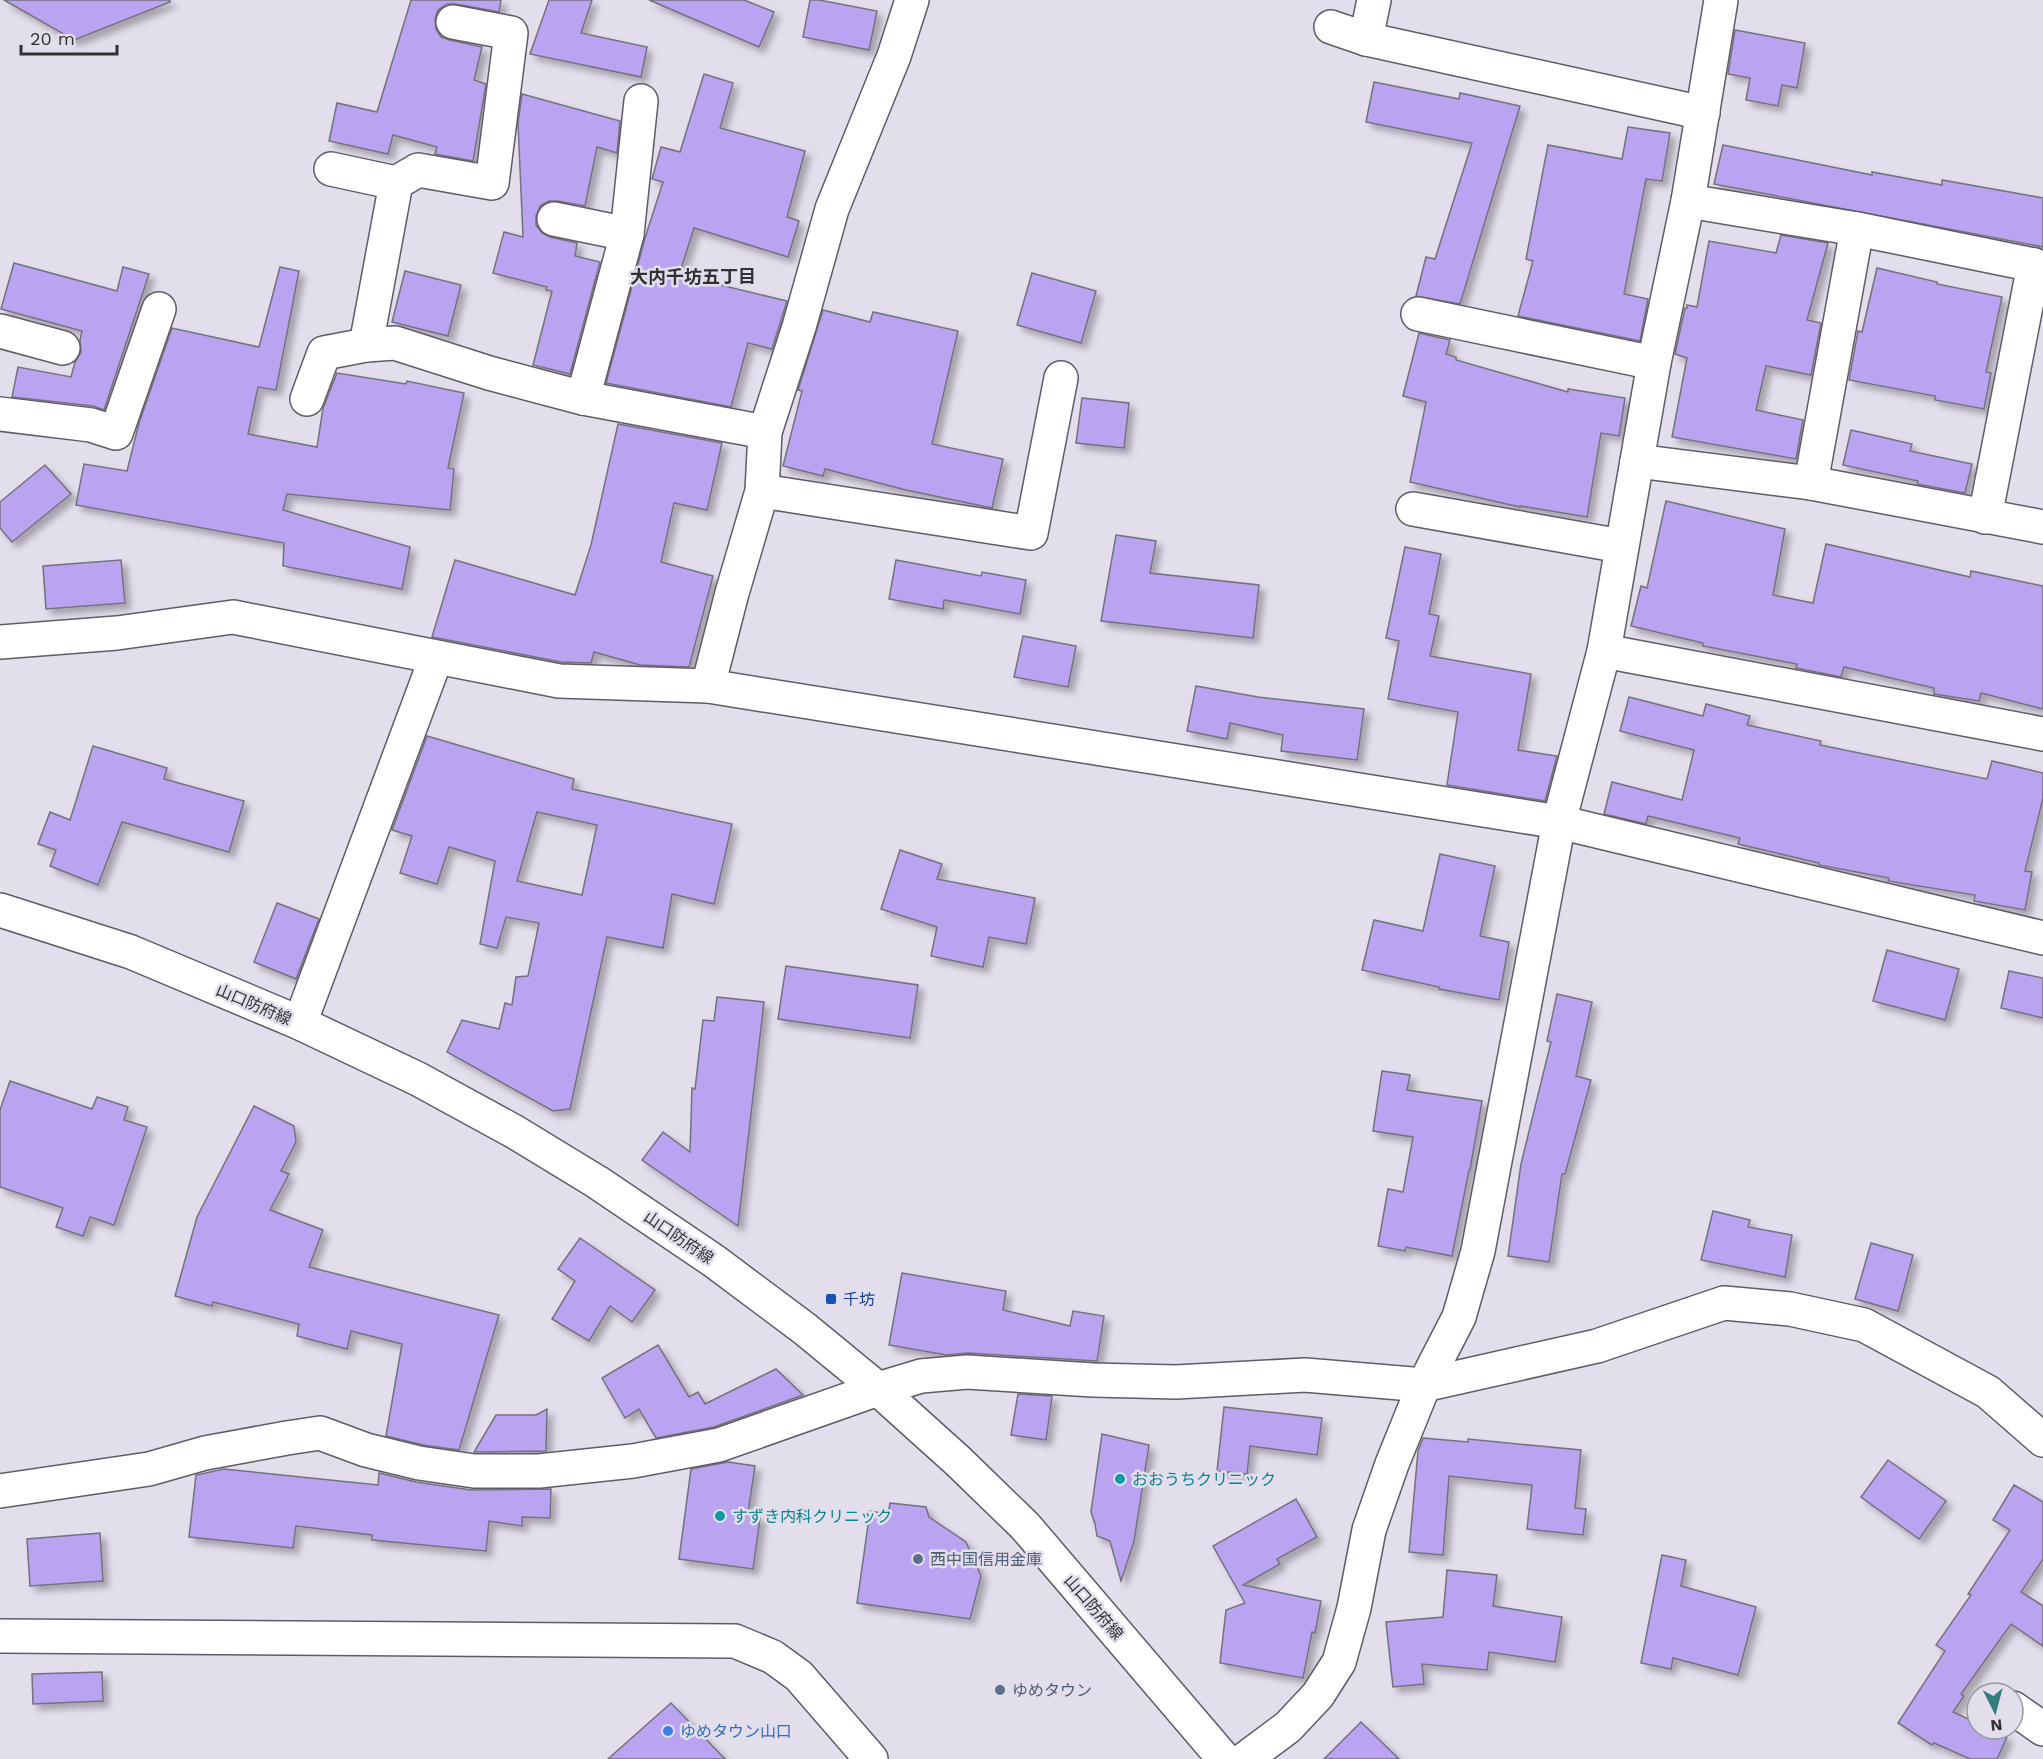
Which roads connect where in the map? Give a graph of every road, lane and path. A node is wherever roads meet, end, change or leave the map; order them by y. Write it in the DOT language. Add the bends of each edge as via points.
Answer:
graph roads {
  1 [pos="912,0"];
  2 [pos="1374,0"];
  3 [pos="1721,0"];
  4 [pos="453,22"];
  5 [pos="1331,27"];
  6 [pos="1366,39"];
  7 [pos="641,101"];
  8 [pos="1703,113"];
  9 [pos="332,169"];
  10 [pos="396,183"];
  11 [pos="1689,201"];
  12 [pos="554,219"];
  13 [pos="1857,229"];
  14 [pos="627,234"];
  15 [pos="2038,267"];
  16 [pos="159,309"];
  17 [pos="1418,314"];
  18 [pos="0,331"];
  19 [pos="366,345"];
  20 [pos="63,348"];
  21 [pos="1654,363"];
  22 [pos="1061,378"];
  23 [pos="583,398"];
  24 [pos="307,399"];
  25 [pos="0,414"];
  26 [pos="765,432"];
  27 [pos="1637,461"];
  28 [pos="1811,483"];
  29 [pos="762,491"];
  30 [pos="1413,509"];
  31 [pos="1984,517"];
  32 [pos="2043,527"];
  33 [pos="1621,546"];
  34 [pos="0,642"];
  35 [pos="1604,651"];
  36 [pos="436,658"];
  37 [pos="708,686"];
  38 [pos="2043,734"];
  39 [pos="1559,822"];
  40 [pos="0,910"];
  41 [pos="2043,936"];
  42 [pos="300,1023"];
  43 [pos="1424,1385"];
  44 [pos="878,1389"];
  45 [pos="2043,1440"];
  46 [pos="0,1491"];
  47 [pos="0,1636"];
  48 [pos="2025,1716"];
  49 [pos="2043,1729"];
  50 [pos="871,1759"];
  51 [pos="1224,1759"];
  52 [pos="1245,1759"];
  1 -- 26 [label="street" via="894,56 832,209"];
  2 -- 6 [label="street"];
  3 -- 8 [label="street"];
  4 -- 10 [label="street" via="511,33 492,183 418,170"];
  5 -- 6 [label="street"];
  6 -- 8 [label="street"];
  7 -- 14 [label="street"];
  8 -- 11 [label="street"];
  9 -- 10 [label="street"];
  10 -- 19 [label="street"];
  11 -- 13 [label="street"];
  11 -- 21 [label="street"];
  12 -- 14 [label="street"];
  13 -- 15 [label="street"];
  13 -- 28 [label="street"];
  14 -- 23 [label="street"];
  15 -- 31 [label="street"];
  16 -- 25 [label="street" via="116,432 91,425"];
  17 -- 21 [label="street"];
  18 -- 20 [label="street"];
  19 -- 23 [label="street" via="395,342 489,374"];
  19 -- 24 [label="street" via="324,353"];
  21 -- 27 [label="street"];
  22 -- 29 [label="street" via="1031,533"];
  23 -- 26 [label="street"];
  26 -- 29 [label="street"];
  27 -- 28 [label="street"];
  27 -- 33 [label="street"];
  28 -- 31 [label="street"];
  29 -- 37 [label="street"];
  30 -- 33 [label="street"];
  31 -- 32 [label="street"];
  33 -- 35 [label="street"];
  34 -- 36 [label="street" via="117,633 233,617"];
  35 -- 38 [label="street"];
  35 -- 39 [label="street"];
  36 -- 37 [label="street" via="559,681"];
  36 -- 42 [label="street"];
  37 -- 39 [label="street"];
  39 -- 41 [label="street"];
  39 -- 43 [label="street" via="1478,1251 1459,1317"];
  40 -- 42 [label="street, 山口防府線" via="131,952"];
  42 -- 44 [label="street, 山口防府線" via="418,1079 597,1182 714,1261"];
  43 -- 44 [label="street" via="1305,1375 1176,1382 968,1372 921,1376"];
  43 -- 45 [label="street" via="1597,1346 1724,1303 1790,1308 1864,1325 1988,1392"];
  43 -- 52 [label="street" via="1369,1530 1339,1662 1318,1695 1288,1727"];
  44 -- 46 [label="street" via="719,1445 633,1461 539,1471 474,1471 366,1450 320,1433 205,1453 149,1469"];
  44 -- 51 [label="street, 山口防府線" via="1025,1526"];
  47 -- 50 [label="street" via="735,1641 772,1657 799,1676"];
  48 -- 49 [label="street"];
}
